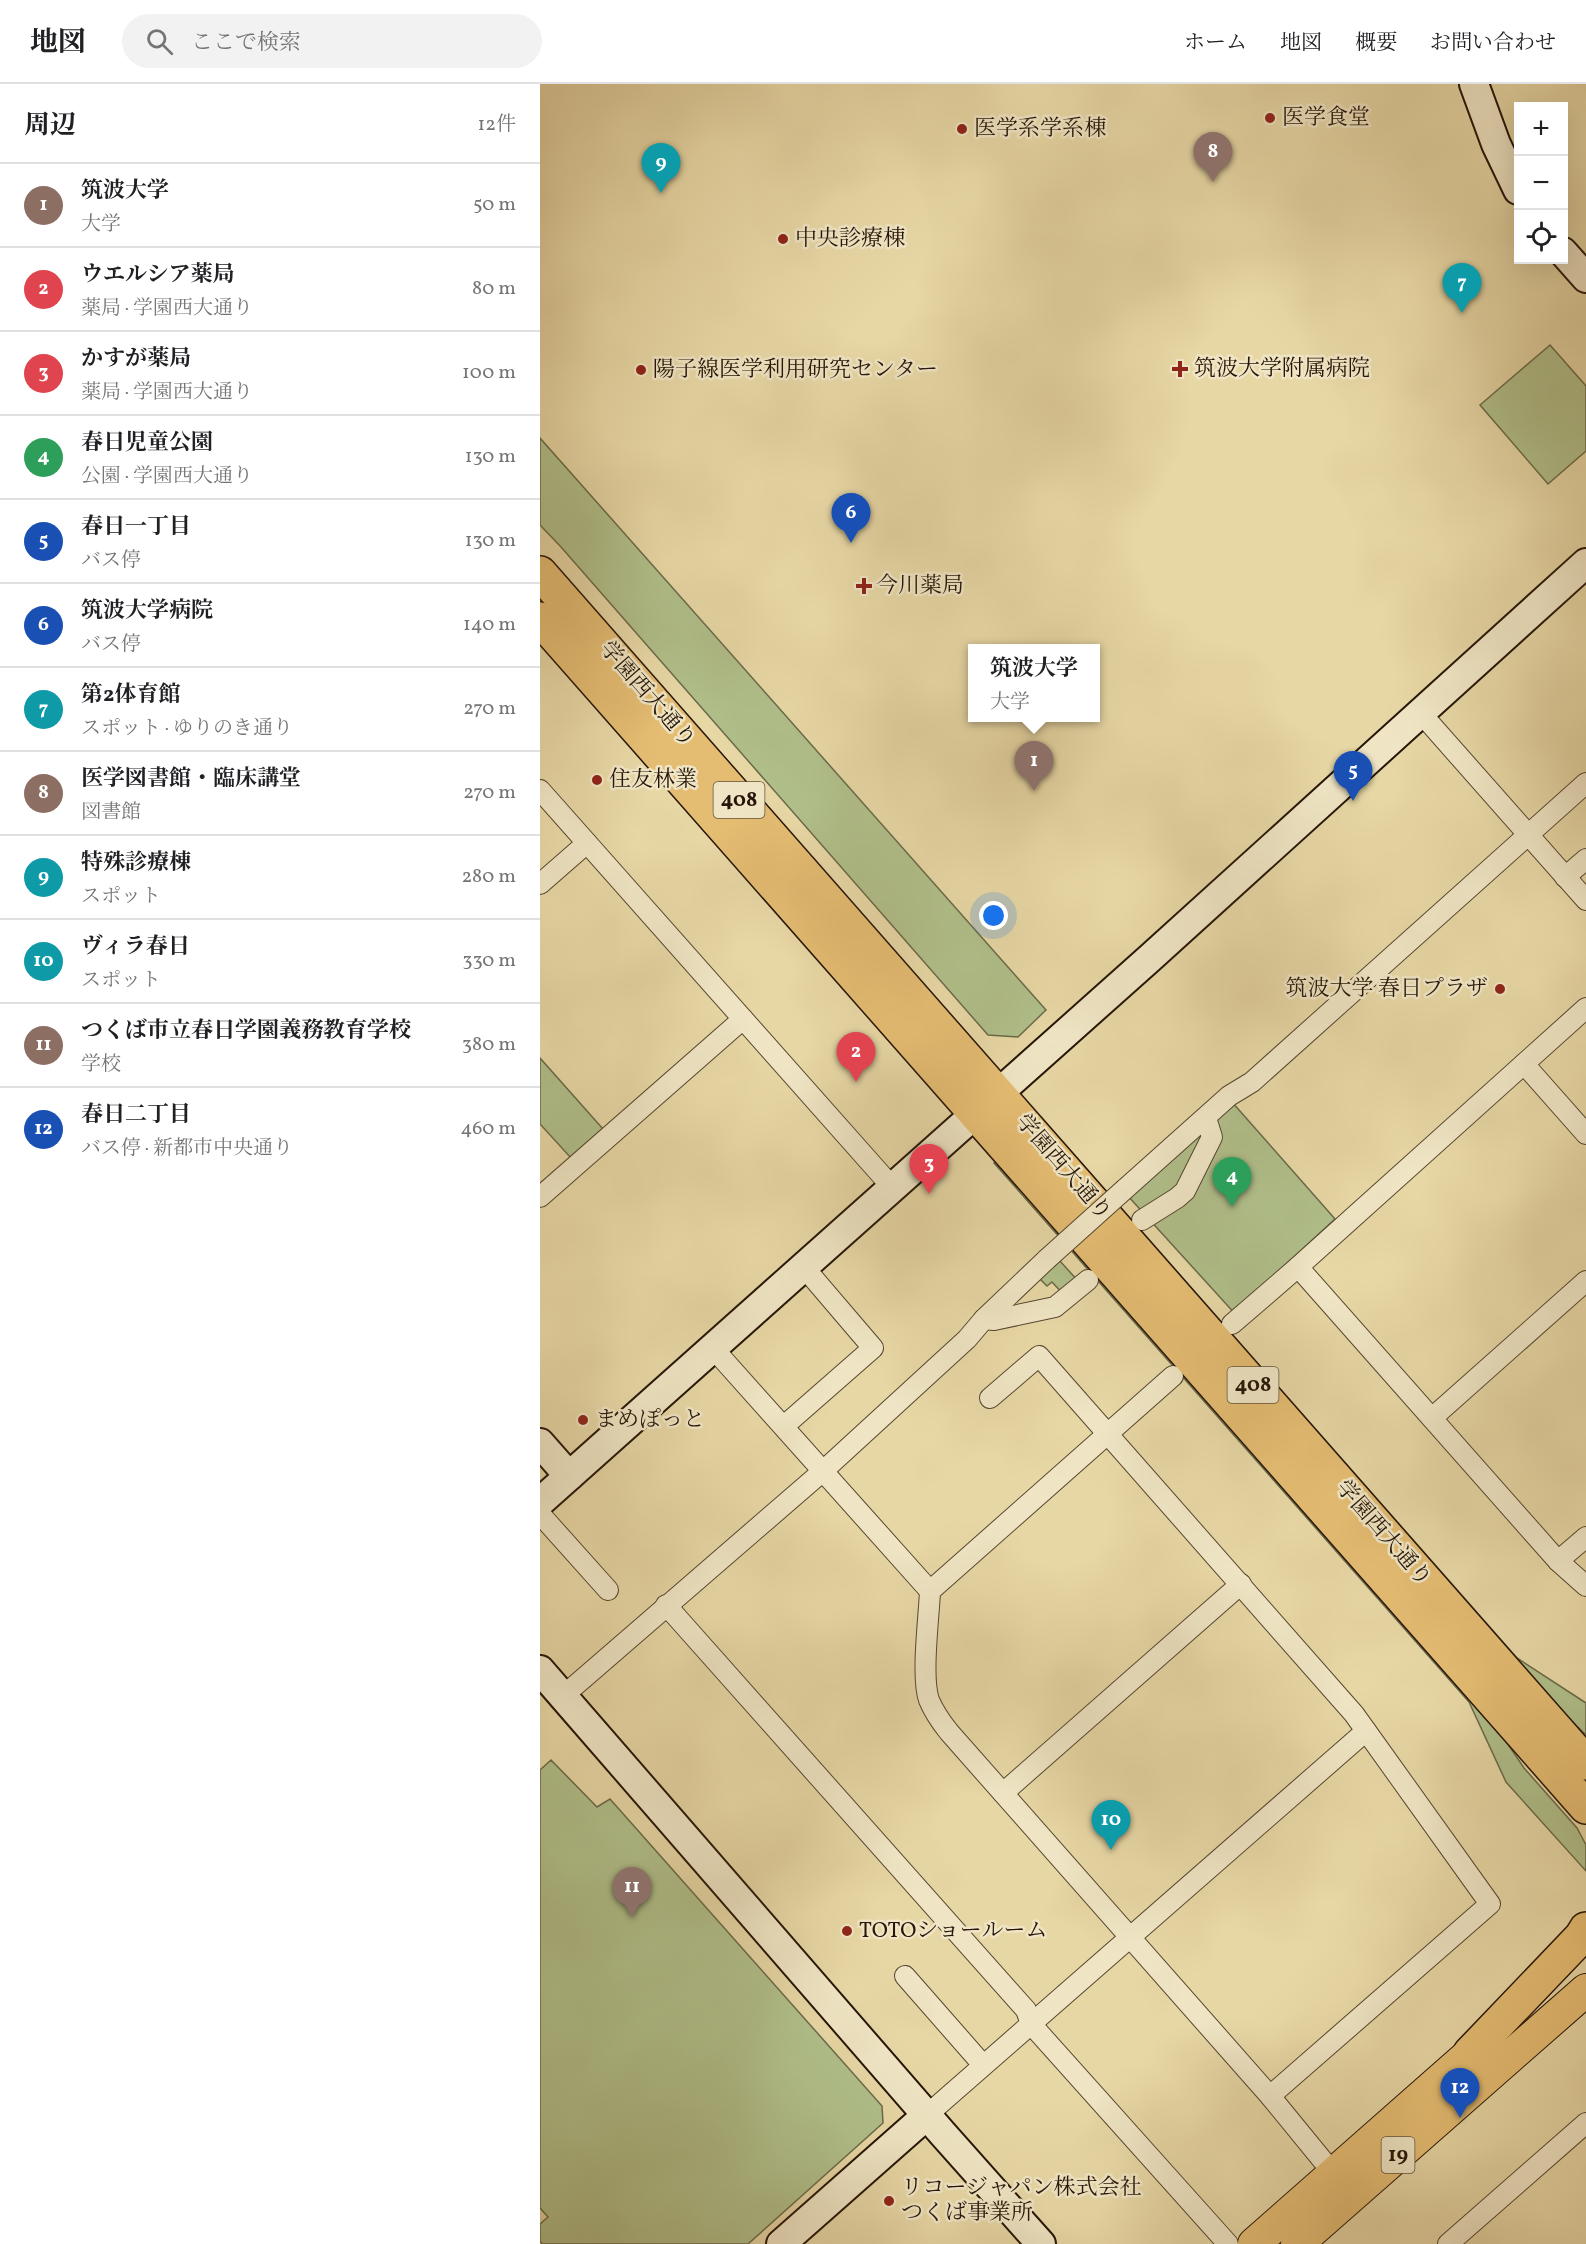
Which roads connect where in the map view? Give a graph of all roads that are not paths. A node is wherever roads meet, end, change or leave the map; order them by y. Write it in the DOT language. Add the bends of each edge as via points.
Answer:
graph roads {
  1 [pos="1474,84"];
  2 [pos="1514,182"];
  3 [pos="1568,258"];
  4 [pos="1586,278"];
  5 [pos="1586,563"];
  6 [pos="541,575"];
  7 [pos="540,619"];
  8 [pos="1419,711"];
  9 [pos="1586,783"];
  10 [pos="540,790"];
  11 [pos="1528,836"];
  12 [pos="587,843"];
  13 [pos="1586,858"];
  14 [pos="1565,877"];
  15 [pos="540,884"];
  16 [pos="1586,900"];
  17 [pos="1586,1008"];
  18 [pos="743,1019"];
  19 [pos="1524,1064"];
  20 [pos="985,1103"];
  21 [pos="1206,1118"];
  22 [pos="1586,1134"];
  23 [pos="892,1187"];
  24 [pos="540,1197"];
  25 [pos="1142,1220"];
  26 [pos="803,1266"];
  27 [pos="1298,1267"];
  28 [pos="1088,1280"];
  29 [pos="1586,1281"];
  30 [pos="984,1319"];
  31 [pos="1232,1324"];
  32 [pos="712,1347"];
  33 [pos="1173,1376"];
  34 [pos="990,1398"];
  35 [pos="1432,1418"];
  36 [pos="784,1426"];
  37 [pos="1108,1434"];
  38 [pos="540,1443"];
  39 [pos="823,1470"];
  40 [pos="569,1476"];
  41 [pos="540,1502"];
  42 [pos="540,1514"];
  43 [pos="1586,1537"];
  44 [pos="1558,1561"];
  45 [pos="1241,1584"];
  46 [pos="1586,1586"];
  47 [pos="608,1590"];
  48 [pos="930,1591"];
  49 [pos="666,1605"];
  50 [pos="540,1670"];
  51 [pos="563,1696"];
  52 [pos="1530,1723"];
  53 [pos="1366,1731"];
  54 [pos="1586,1747"];
  55 [pos="1586,1763"];
  56 [pos="1004,1793"];
  57 [pos="1586,1807"];
  58 [pos="1586,1826"];
  59 [pos="1586,1929"];
  60 [pos="1129,1937"];
  61 [pos="1586,1951"];
  62 [pos="905,1976"];
  63 [pos="1586,1990"];
  64 [pos="1586,2006"];
  65 [pos="1031,2024"];
  66 [pos="983,2065"];
  67 [pos="1479,2065"];
  68 [pos="1270,2096"];
  69 [pos="927,2115"];
  70 [pos="1586,2123"];
  71 [pos="1324,2162"];
  72 [pos="782,2244"];
  73 [pos="1041,2244"];
  74 [pos="1228,2244"];
  75 [pos="1254,2244"];
  76 [pos="1297,2244"];
  77 [pos="1448,2244"];
  1 -- 2 [label="street"];
  3 -- 4 [label="street"];
  5 -- 8 [label="street"];
  6 -- 20 [label="highway, 学園西大通り / 408"];
  7 -- 20 [label="highway, 学園西大通り / 408"];
  8 -- 11 [label="street"];
  8 -- 20 [label="street"];
  9 -- 11 [label="street"];
  10 -- 12 [label="street"];
  11 -- 14 [label="street"];
  11 -- 21 [label="street" via="1252,1082 1229,1096"];
  12 -- 15 [label="street"];
  12 -- 18 [label="street"];
  13 -- 14 [label="street"];
  14 -- 16 [label="street"];
  17 -- 19 [label="street"];
  18 -- 23 [label="street"];
  18 -- 24 [label="street"];
  19 -- 22 [label="street"];
  19 -- 27 [label="street"];
  20 -- 23 [label="street"];
  20 -- 52 [label="highway, 学園西大通り / 408"];
  21 -- 25 [label="street" via="1212,1137 1185,1191"];
  21 -- 30 [label="street, bridge"];
  23 -- 26 [label="street"];
  26 -- 32 [label="street"];
  26 -- 36 [label="street" via="873,1348"];
  27 -- 31 [label="street"];
  27 -- 35 [label="street"];
  28 -- 30 [label="street" via="1056,1307"];
  29 -- 35 [label="street"];
  30 -- 39 [label="street"];
  32 -- 36 [label="street"];
  32 -- 40 [label="street"];
  33 -- 37 [label="street"];
  34 -- 37 [label="street" via="1039,1356"];
  35 -- 44 [label="street"];
  36 -- 39 [label="street"];
  37 -- 45 [label="street"];
  37 -- 48 [label="street"];
  38 -- 40 [label="street"];
  39 -- 48 [label="street"];
  39 -- 49 [label="street"];
  40 -- 41 [label="street"];
  42 -- 47 [label="street"];
  43 -- 44 [label="street"];
  44 -- 46 [label="street"];
  45 -- 53 [label="street"];
  45 -- 56 [label="street"];
  48 -- 56 [label="street" via="928,1697 949,1732"];
  49 -- 51 [label="street"];
  49 -- 65 [label="street" via="1026,2010"];
  50 -- 51 [label="street"];
  51 -- 69 [label="street"];
  52 -- 54 [label="street" via="1574,1734"];
  52 -- 55 [label="highway, 学園西大通り / 408"];
  52 -- 57 [label="highway, 学園西大通り / 408"];
  52 -- 58 [label="highway" via="1534,1767"];
  53 -- 60 [label="street"];
  53 -- 68 [label="street" via="1490,1904"];
  56 -- 60 [label="street"];
  59 -- 67 [label="highway"];
  60 -- 65 [label="street"];
  60 -- 68 [label="street"];
  61 -- 67 [label="main road, 19"];
  62 -- 66 [label="street"];
  63 -- 67 [label="main road, 19"];
  64 -- 67 [label="main road"];
  65 -- 66 [label="street"];
  65 -- 74 [label="street"];
  66 -- 69 [label="street"];
  67 -- 75 [label="main road, 19"];
  67 -- 76 [label="main road, 19"];
  68 -- 71 [label="street"];
  69 -- 72 [label="street"];
  69 -- 73 [label="street"];
  70 -- 77 [label="street"];
}
